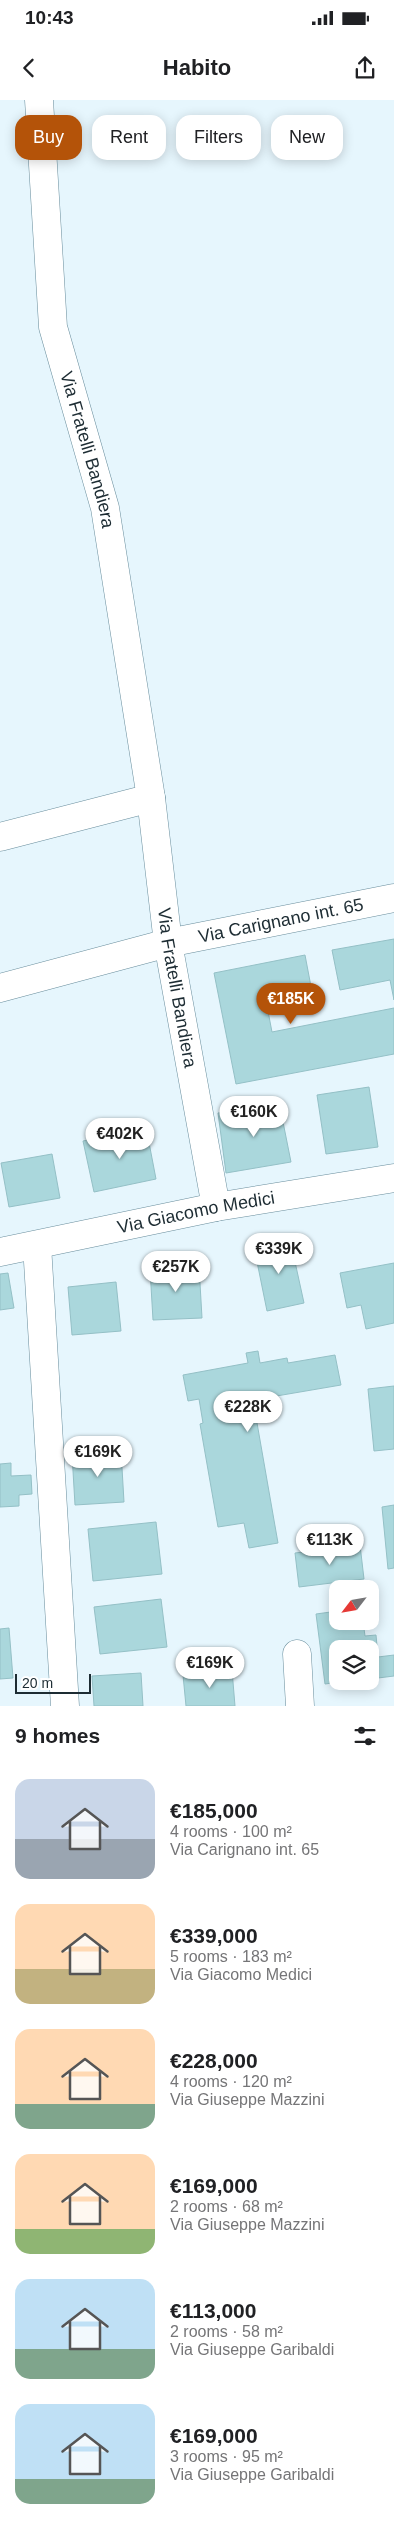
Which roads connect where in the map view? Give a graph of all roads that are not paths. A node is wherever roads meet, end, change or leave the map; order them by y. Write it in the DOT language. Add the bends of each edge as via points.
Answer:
graph roads {
  1 [pos="39,100"];
  2 [pos="151,798"];
  3 [pos="0,837"];
  4 [pos="394,898"];
  5 [pos="168,943"];
  6 [pos="0,988"];
  7 [pos="394,1178"];
  8 [pos="216,1207"];
  9 [pos="37,1244"];
  10 [pos="0,1252"];
  11 [pos="297,1654"];
  12 [pos="65,1706"];
  13 [pos="300,1706"];
  1 -- 2 [label="street, Via Fratelli Bandiera" via="53,327 104,508"];
  2 -- 3 [label="street"];
  2 -- 5 [label="street, Via Fratelli Bandiera"];
  4 -- 5 [label="street, Via Carignano int. 65"];
  5 -- 6 [label="street, Via Carignano int. 65"];
  5 -- 8 [label="street, Via Fratelli Bandiera"];
  7 -- 8 [label="street, Via Giacomo Medici"];
  8 -- 9 [label="street, Via Giacomo Medici"];
  9 -- 10 [label="street, Via Giacomo Medici"];
  9 -- 12 [label="street"];
  11 -- 13 [label="street"];
}
